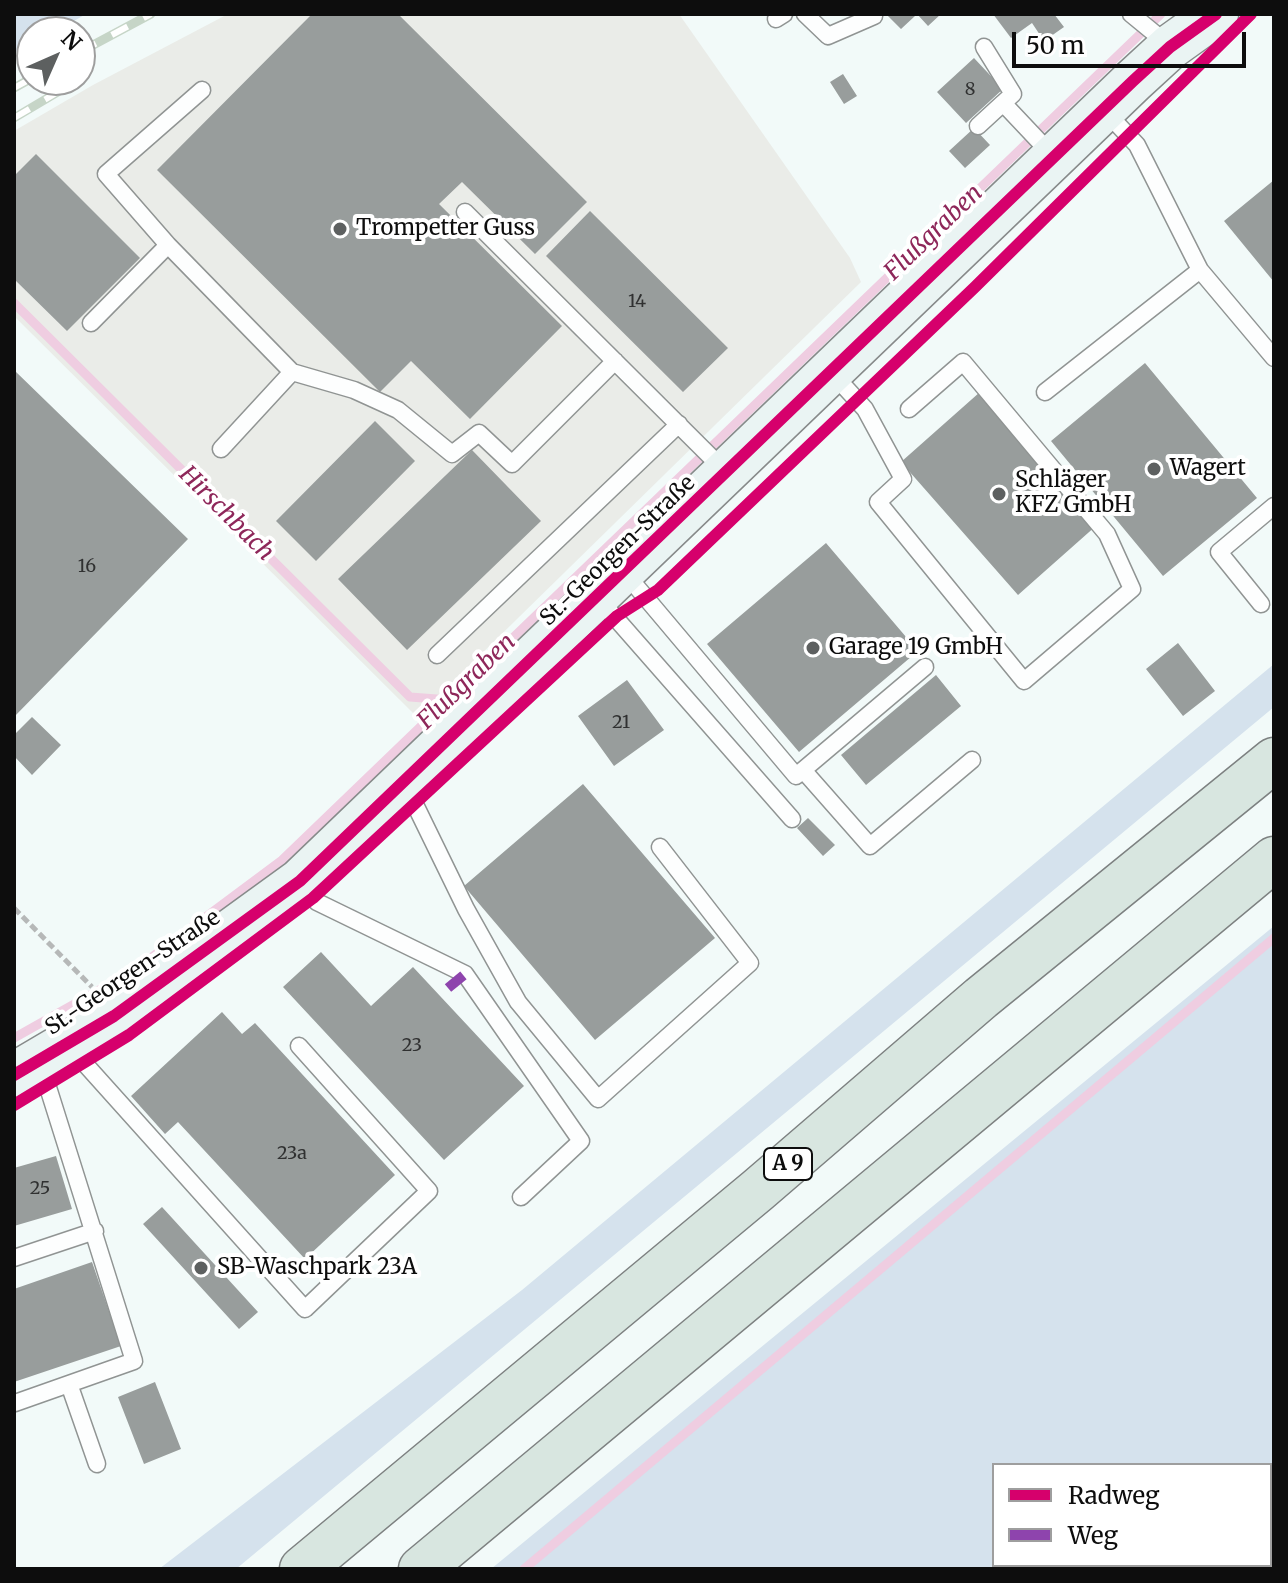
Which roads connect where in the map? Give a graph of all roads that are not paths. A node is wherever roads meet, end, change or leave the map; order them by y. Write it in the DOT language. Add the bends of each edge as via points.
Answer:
graph roads {
  1 [pos="805,14"];
  2 [pos="1131,14"];
  3 [pos="874,16"];
  4 [pos="1182,30"];
  5 [pos="984,47"];
  6 [pos="202,90"];
  7 [pos="1003,103"];
  8 [pos="1104,109"];
  9 [pos="978,126"];
  10 [pos="1047,150"];
  11 [pos="465,212"];
  12 [pos="168,245"];
  13 [pos="1200,270"];
  14 [pos="91,323"];
  15 [pos="1274,358"];
  16 [pos="615,361"];
  17 [pos="292,372"];
  18 [pos="832,373"];
  19 [pos="1045,392"];
  20 [pos="909,409"];
  21 [pos="679,424"];
  22 [pos="221,449"];
  23 [pos="721,467"];
  24 [pos="1274,506"];
  25 [pos="611,585"];
  26 [pos="1261,604"];
  27 [pos="437,655"];
  28 [pos="925,667"];
  29 [pos="972,760"];
  30 [pos="1274,760"];
  31 [pos="803,770"];
  32 [pos="404,783"];
  33 [pos="792,819"];
  34 [pos="660,847"];
  35 [pos="1274,859"];
  36 [pos="300,881"];
  37 [pos="299,1046"];
  38 [pos="40,1060"];
  39 [pos="521,1197"];
  40 [pos="95,1231"];
  41 [pos="14,1258"];
  42 [pos="69,1384"];
  43 [pos="15,1403"];
  44 [pos="97,1464"];
  45 [pos="302,1569"];
  46 [pos="421,1569"];
  1 -- 3 [label="lane" via="828,36"];
  2 -- 4 [label="lane"];
  4 -- 8 [label="street, St.-Georgen-Straße"];
  5 -- 7 [label="lane" via="1013,94"];
  6 -- 12 [label="lane" via="106,174"];
  7 -- 9 [label="lane"];
  7 -- 10 [label="lane"];
  8 -- 10 [label="street, St.-Georgen-Straße"];
  8 -- 13 [label="lane" via="1137,145"];
  10 -- 18 [label="street, St.-Georgen-Straße"];
  11 -- 16 [label="lane"];
  12 -- 14 [label="lane"];
  12 -- 17 [label="lane"];
  13 -- 15 [label="lane"];
  13 -- 19 [label="lane"];
  16 -- 17 [label="lane" via="512,464 479,433 452,454 398,410"];
  16 -- 21 [label="lane"];
  17 -- 22 [label="lane"];
  18 -- 20 [label="lane" via="865,409 903,479 878,502 1024,681 1132,589 1107,534 963,362"];
  18 -- 23 [label="street, St.-Georgen-Straße"];
  21 -- 23 [label="lane"];
  21 -- 27 [label="lane"];
  23 -- 25 [label="street, St.-Georgen-Straße"];
  24 -- 26 [label="lane" via="1219,552"];
  25 -- 31 [label="lane" via="796,776"];
  25 -- 32 [label="street, St.-Georgen-Straße"];
  25 -- 33 [label="lane"];
  28 -- 31 [label="lane"];
  29 -- 31 [label="lane" via="870,846"];
  30 -- 45 [label="highway, A 9" via="981,998"];
  32 -- 34 [label="lane" via="518,1002 598,1099 750,963"];
  32 -- 36 [label="street, St.-Georgen-Straße"];
  35 -- 46 [label="highway"];
  36 -- 38 [label="street, St.-Georgen-Straße" via="152,990"];
  36 -- 39 [label="lane" via="317,902 465,974 581,1141"];
  37 -- 38 [label="lane" via="429,1191 305,1309"];
  38 -- 40 [label="lane"];
  40 -- 41 [label="lane"];
  40 -- 42 [label="lane" via="134,1361"];
  42 -- 43 [label="lane"];
  42 -- 44 [label="lane"];
}
